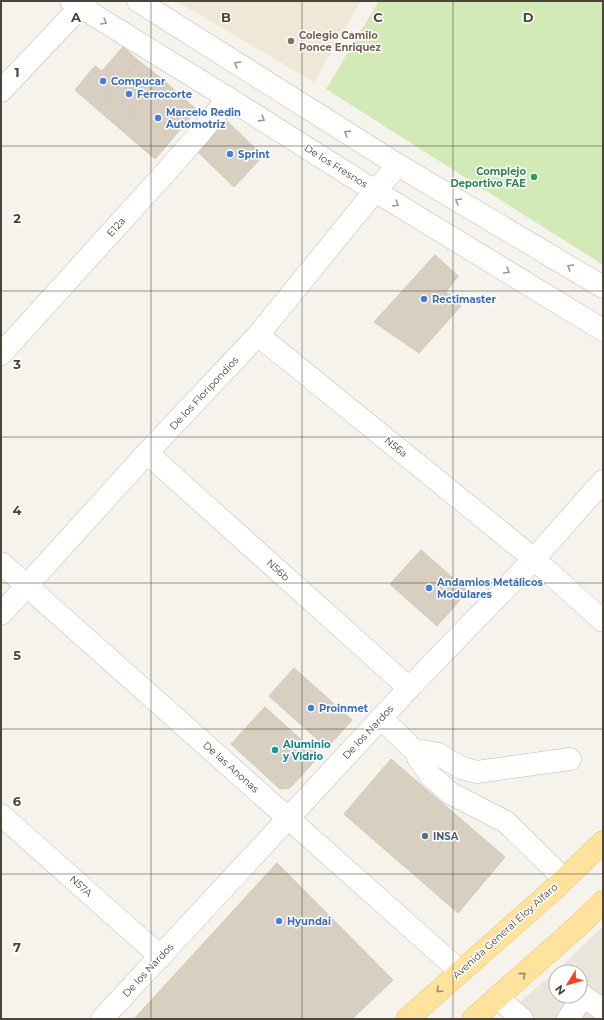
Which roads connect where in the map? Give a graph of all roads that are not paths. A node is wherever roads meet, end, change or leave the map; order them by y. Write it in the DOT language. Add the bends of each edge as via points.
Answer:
graph roads {
  1 [pos="138,1"];
  2 [pos="79,3"];
  3 [pos="1,91"];
  4 [pos="228,98"];
  5 [pos="398,165"];
  6 [pos="375,191"];
  7 [pos="603,287"];
  8 [pos="603,330"];
  9 [pos="258,335"];
  10 [pos="1,354"];
  11 [pos="147,453"];
  12 [pos="603,481"];
  13 [pos="534,559"];
  14 [pos="1,563"];
  15 [pos="27,586"];
  16 [pos="1,614"];
  17 [pos="603,621"];
  18 [pos="409,688"];
  19 [pos="381,718"];
  20 [pos="417,753"];
  21 [pos="570,759"];
  22 [pos="1,815"];
  23 [pos="288,818"];
  24 [pos="603,842"];
  25 [pos="564,879"];
  26 [pos="603,902"];
  27 [pos="161,957"];
  28 [pos="460,971"];
  29 [pos="497,997"];
  30 [pos="588,999"];
  31 [pos="577,1004"];
  32 [pos="603,1010"];
  33 [pos="102,1019"];
  34 [pos="407,1019"];
  35 [pos="473,1019"];
  36 [pos="522,1019"];
  37 [pos="568,1019"];
  5 -- 1 [label="street, one-way"];
  2 -- 3 [label="street"];
  2 -- 4 [label="street, De los Fresnos, one-way"];
  4 -- 6 [label="street, De los Fresnos, one-way"];
  4 -- 10 [label="street, E12a" via="166,172"];
  5 -- 6 [label="street, De los Floripondios"];
  7 -- 5 [label="street, one-way"];
  6 -- 8 [label="street, De los Fresnos, one-way"];
  6 -- 9 [label="street, De los Floripondios"];
  9 -- 11 [label="street, De los Floripondios"];
  9 -- 13 [label="street, N56a"];
  11 -- 15 [label="street, De los Floripondios"];
  11 -- 18 [label="street, N56b"];
  12 -- 13 [label="street, De los Nardos"];
  13 -- 17 [label="street, N56a"];
  13 -- 18 [label="street, De los Nardos"];
  14 -- 15 [label="street, De las Anonas"];
  15 -- 16 [label="street, De los Floripondios"];
  15 -- 23 [label="street, De las Anonas"];
  18 -- 19 [label="street, De los Nardos"];
  19 -- 20 [label="street"];
  19 -- 23 [label="street, De los Nardos"];
  20 -- 21 [label="street" via="423,751 438,754 461,768 477,772"];
  20 -- 25 [label="street" via="430,775 450,793 506,822"];
  22 -- 27 [label="street, N57A"];
  23 -- 27 [label="street, De los Nardos"];
  23 -- 28 [label="street, De las Anonas"];
  24 -- 25 [label="main road, Avenida General Eloy Alfaro"];
  25 -- 28 [label="main road, Avenida General Eloy Alfaro"];
  29 -- 26 [label="main road, one-way"];
  27 -- 33 [label="street, De los Nardos"];
  28 -- 34 [label="main road, Avenida General Eloy Alfaro, one-way"];
  29 -- 35 [label="main road"];
  29 -- 36 [label="street"];
  30 -- 32 [label="street"];
  31 -- 37 [label="street"];
}
